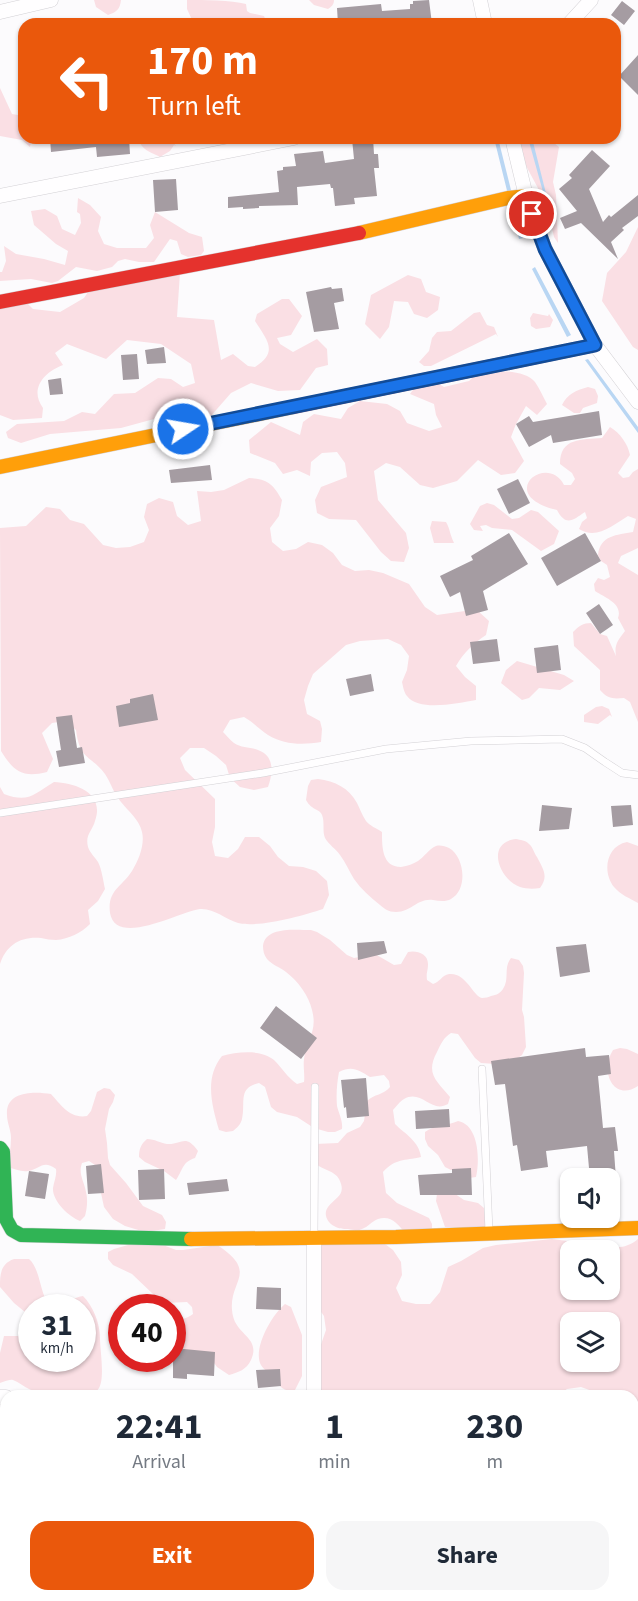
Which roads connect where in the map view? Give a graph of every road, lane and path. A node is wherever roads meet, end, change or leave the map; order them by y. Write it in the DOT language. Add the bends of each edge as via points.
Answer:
graph roads {
  1 [pos="51,0"];
  2 [pos="480,0"];
  3 [pos="591,0"];
  4 [pos="0,12"];
  5 [pos="484,18"];
  6 [pos="574,18"];
  7 [pos="264,144"];
  8 [pos="513,144"];
  9 [pos="0,196"];
  10 [pos="526,196"];
  11 [pos="0,302"];
  12 [pos="595,345"];
  13 [pos="638,402"];
  14 [pos="0,466"];
  15 [pos="638,775"];
  16 [pos="0,813"];
  17 [pos="482,1069"];
  18 [pos="315,1087"];
  19 [pos="0,1148"];
  20 [pos="638,1228"];
  21 [pos="489,1234"];
  22 [pos="314,1238"];
  23 [pos="314,1390"];
  1 -- 4 [label="street"];
  2 -- 5 [label="street"];
  3 -- 6 [label="street"];
  7 -- 9 [label="street"];
  8 -- 10 [label="street"];
  10 -- 11 [label="street"];
  10 -- 12 [label="street" via="545,249"];
  12 -- 13 [label="street"];
  12 -- 14 [label="street"];
  15 -- 16 [label="lane" via="622,773 585,748 562,739 471,741 386,749 263,773"];
  17 -- 21 [label="lane"];
  18 -- 22 [label="lane"];
  19 -- 22 [label="street" via="6,1219 12,1230 21,1235"];
  20 -- 21 [label="street"];
  21 -- 22 [label="street"];
  22 -- 23 [label="street"];
}
